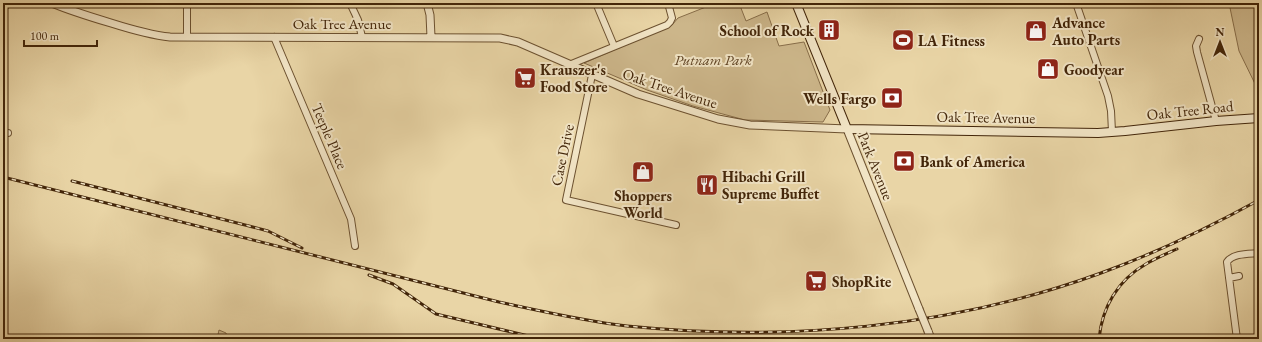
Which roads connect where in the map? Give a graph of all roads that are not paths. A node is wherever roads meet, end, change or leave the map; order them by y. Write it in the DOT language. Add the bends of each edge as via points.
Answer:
graph roads {
  1 [pos="8,3"];
  2 [pos="52,3"];
  3 [pos="187,3"];
  4 [pos="350,3"];
  5 [pos="427,3"];
  6 [pos="596,3"];
  7 [pos="668,3"];
  8 [pos="796,3"];
  9 [pos="1076,3"];
  10 [pos="3,9"];
  11 [pos="187,37"];
  12 [pos="274,37"];
  13 [pos="362,37"];
  14 [pos="431,37"];
  15 [pos="1199,38"];
  16 [pos="614,46"];
  17 [pos="569,65"];
  18 [pos="592,75"];
  19 [pos="1259,118"];
  20 [pos="1216,121"];
  21 [pos="847,129"];
  22 [pos="1124,131"];
  23 [pos="1112,132"];
  24 [pos="676,225"];
  25 [pos="355,246"];
  26 [pos="1259,253"];
  27 [pos="1239,276"];
  28 [pos="1229,278"];
  29 [pos="1259,337"];
  30 [pos="931,339"];
  31 [pos="1237,339"];
  32 [pos="1248,339"];
  1 -- 10 [label="street"];
  2 -- 11 [label="street, Oak Tree Avenue" via="146,34"];
  3 -- 11 [label="street"];
  4 -- 13 [label="street"];
  5 -- 14 [label="street"];
  6 -- 16 [label="street"];
  7 -- 16 [label="street" via="672,20 666,25"];
  8 -- 21 [label="main road, Park Avenue"];
  9 -- 23 [label="street" via="1108,96"];
  11 -- 12 [label="street, Oak Tree Avenue"];
  12 -- 13 [label="street, Oak Tree Avenue"];
  12 -- 25 [label="street, Teeple Place" via="351,219"];
  13 -- 14 [label="street, Oak Tree Avenue"];
  14 -- 17 [label="street, Oak Tree Avenue" via="507,39"];
  15 -- 20 [label="street" via="1197,52"];
  16 -- 17 [label="street"];
  17 -- 18 [label="street, Oak Tree Avenue"];
  18 -- 21 [label="street, Oak Tree Avenue" via="651,99 735,123"];
  18 -- 24 [label="street, Case Drive" via="566,200"];
  19 -- 20 [label="main road, Oak Tree Road"];
  20 -- 22 [label="main road, Oak Tree Road"];
  21 -- 23 [label="main road, Oak Tree Avenue"];
  21 -- 30 [label="street, Park Avenue, bridge"];
  22 -- 23 [label="main road, Oak Tree Avenue"];
  26 -- 28 [label="street" via="1229,259"];
  27 -- 28 [label="street"];
  28 -- 31 [label="street"];
  29 -- 32 [label="street"];
}
